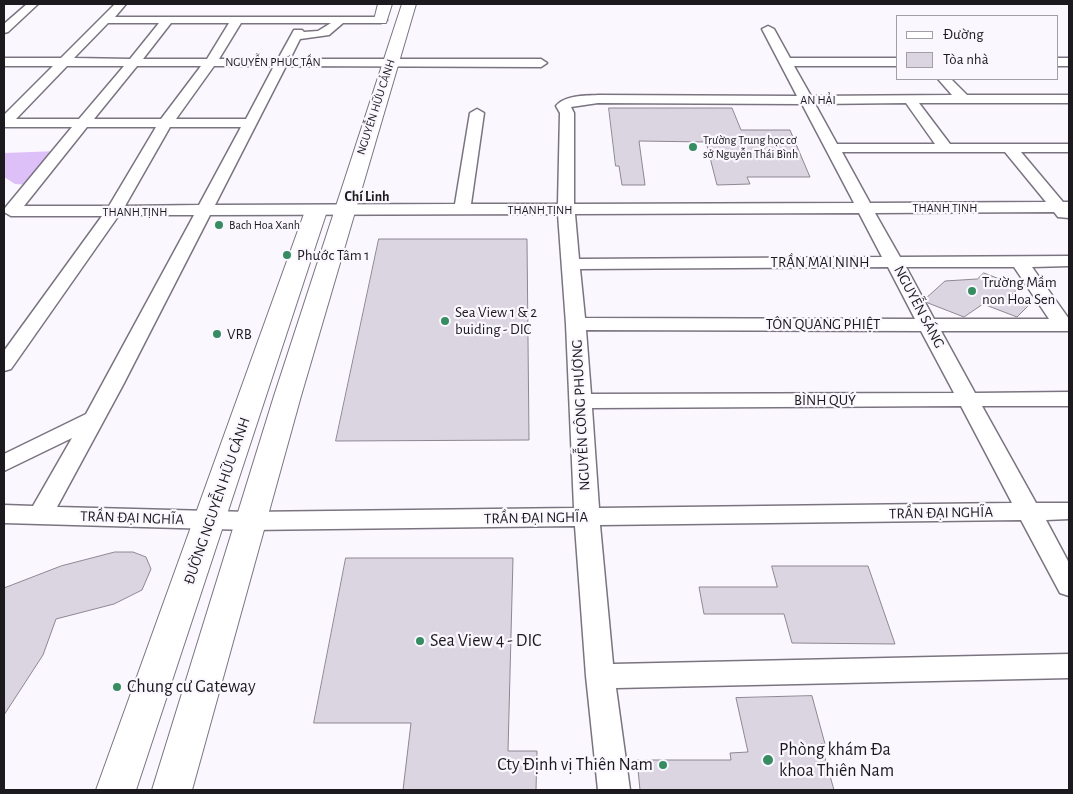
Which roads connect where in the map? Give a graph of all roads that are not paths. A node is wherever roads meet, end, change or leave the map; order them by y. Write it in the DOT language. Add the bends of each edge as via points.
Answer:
graph roads {
  1 [pos="33,4"];
  2 [pos="121,4"];
  3 [pos="385,4"];
  4 [pos="409,4"];
  5 [pos="4,12"];
  6 [pos="24,12"];
  7 [pos="105,20"];
  8 [pos="168,20"];
  9 [pos="237,20"];
  10 [pos="340,20"];
  11 [pos="381,20"];
  12 [pos="768,28"];
  13 [pos="4,30"];
  14 [pos="4,62"];
  15 [pos="62,62"];
  16 [pos="133,62"];
  17 [pos="211,62"];
  18 [pos="786,62"];
  19 [pos="896,62"];
  20 [pos="280,63"];
  21 [pos="390,63"];
  22 [pos="541,63"];
  23 [pos="945,80"];
  24 [pos="1069,99"];
  25 [pos="807,100"];
  26 [pos="910,100"];
  27 [pos="963,100"];
  28 [pos="567,102"];
  29 [pos="478,113"];
  30 [pos="83,122"];
  31 [pos="4,123"];
  32 [pos="166,123"];
  33 [pos="248,123"];
  34 [pos="833,148"];
  35 [pos="946,148"];
  36 [pos="1009,148"];
  37 [pos="1069,148"];
  38 [pos="864,208"];
  39 [pos="462,210"];
  40 [pos="566,210"];
  41 [pos="6,211"];
  42 [pos="329,211"];
  43 [pos="1066,211"];
  44 [pos="113,212"];
  45 [pos="206,212"];
  46 [pos="894,262"];
  47 [pos="1020,262"];
  48 [pos="1069,262"];
  49 [pos="571,264"];
  50 [pos="576,324"];
  51 [pos="928,324"];
  52 [pos="1066,324"];
  53 [pos="4,365"];
  54 [pos="1069,399"];
  55 [pos="969,400"];
  56 [pos="581,402"];
  57 [pos="95,418"];
  58 [pos="4,463"];
  59 [pos="1069,511"];
  60 [pos="1028,512"];
  61 [pos="4,514"];
  62 [pos="40,515"];
  63 [pos="587,518"];
  64 [pos="210,520"];
  65 [pos="249,521"];
  66 [pos="1069,586"];
  67 [pos="1069,666"];
  68 [pos="600,676"];
  69 [pos="116,790"];
  70 [pos="172,790"];
  71 [pos="614,790"];
  1 -- 6 [label="street"];
  2 -- 7 [label="street"];
  3 -- 11 [label="main road"];
  4 -- 21 [label="main road, NGUYỄN HỮU CẢNH"];
  5 -- 6 [label="street"];
  6 -- 13 [label="street"];
  7 -- 8 [label="street"];
  7 -- 15 [label="street"];
  8 -- 9 [label="street"];
  8 -- 16 [label="street"];
  9 -- 10 [label="street"];
  9 -- 17 [label="street"];
  10 -- 11 [label="street"];
  10 -- 20 [label="street" via="332,31 322,35 297,34"];
  12 -- 18 [label="street, NGUYỄN SÁNG"];
  14 -- 15 [label="street, NGUYỄN PHÚC TẦN"];
  15 -- 16 [label="street, NGUYỄN PHÚC TẦN"];
  15 -- 31 [label="street"];
  16 -- 17 [label="street, NGUYỄN PHÚC TẦN"];
  16 -- 30 [label="street"];
  17 -- 20 [label="street, NGUYỄN PHÚC TẦN"];
  17 -- 32 [label="street"];
  18 -- 19 [label="street"];
  18 -- 25 [label="street, NGUYỄN SÁNG"];
  20 -- 21 [label="street, NGUYỄN PHÚC TẦN"];
  20 -- 33 [label="street"];
  21 -- 22 [label="street, NGUYỄN PHÚC TẦN"];
  21 -- 42 [label="main road, NGUYỄN HỮU CẢNH"];
  23 -- 27 [label="street"];
  24 -- 27 [label="street, AN HẢI"];
  25 -- 26 [label="street, AN HẢI"];
  25 -- 28 [label="street, AN HẢI"];
  25 -- 34 [label="street, NGUYỄN SÁNG"];
  26 -- 27 [label="street, AN HẢI"];
  26 -- 35 [label="street"];
  28 -- 40 [label="street, NGUYỄN CÔNG PHƯƠNG" via="563,106 567,127"];
  29 -- 39 [label="street"];
  30 -- 31 [label="street"];
  30 -- 32 [label="street"];
  30 -- 41 [label="street"];
  32 -- 33 [label="street"];
  32 -- 44 [label="street"];
  33 -- 45 [label="street"];
  34 -- 35 [label="street"];
  34 -- 38 [label="street, NGUYỄN SÁNG"];
  35 -- 36 [label="street"];
  36 -- 37 [label="street"];
  36 -- 43 [label="street"];
  38 -- 40 [label="street, THANH TỊNH"];
  38 -- 43 [label="street, THANH TỊNH"];
  38 -- 46 [label="street, NGUYỄN SÁNG"];
  39 -- 40 [label="street, THANH TỊNH"];
  39 -- 42 [label="street, THANH TỊNH"];
  40 -- 49 [label="street, NGUYỄN CÔNG PHƯƠNG"];
  41 -- 44 [label="street, THANH TỊNH"];
  42 -- 45 [label="street, THANH TỊNH"];
  42 -- 64 [label="main road, ĐƯỜNG NGUYỄN HỮU CẢNH"];
  42 -- 65 [label="main road"];
  44 -- 45 [label="street, THANH TỊNH"];
  44 -- 53 [label="street"];
  45 -- 57 [label="street"];
  46 -- 47 [label="street, TRẦN MAI NINH"];
  46 -- 49 [label="street, TRẦN MAI NINH"];
  46 -- 51 [label="street, NGUYỄN SÁNG"];
  47 -- 48 [label="street, TRẦN MAI NINH"];
  47 -- 52 [label="street"];
  49 -- 50 [label="street, NGUYỄN CÔNG PHƯƠNG"];
  50 -- 51 [label="street, TÔN QUANG PHIỆT"];
  50 -- 56 [label="street, NGUYỄN CÔNG PHƯƠNG"];
  51 -- 52 [label="street, TÔN QUANG PHIỆT"];
  51 -- 55 [label="street, NGUYỄN SÁNG"];
  54 -- 55 [label="street, BÌNH QUÝ"];
  55 -- 56 [label="street, BÌNH QUÝ"];
  55 -- 60 [label="street, NGUYỄN SÁNG"];
  56 -- 63 [label="street, NGUYỄN CÔNG PHƯƠNG"];
  57 -- 58 [label="street"];
  57 -- 62 [label="street"];
  59 -- 60 [label="street, TRẦN ĐẠI NGHĨA"];
  60 -- 63 [label="street, TRẦN ĐẠI NGHĨA"];
  60 -- 66 [label="street, NGUYỄN SÁNG"];
  61 -- 62 [label="street, TRẦN ĐẠI NGHĨA"];
  62 -- 64 [label="street, TRẦN ĐẠI NGHĨA"];
  63 -- 65 [label="street, TRẦN ĐẠI NGHĨA"];
  63 -- 68 [label="street, NGUYỄN CÔNG PHƯƠNG"];
  64 -- 65 [label="street, TRẦN ĐẠI NGHĨA"];
  64 -- 69 [label="main road, ĐƯỜNG NGUYỄN HỮU CẢNH"];
  65 -- 70 [label="main road"];
  67 -- 68 [label="street"];
  68 -- 71 [label="street, NGUYỄN CÔNG PHƯƠNG"];
}
